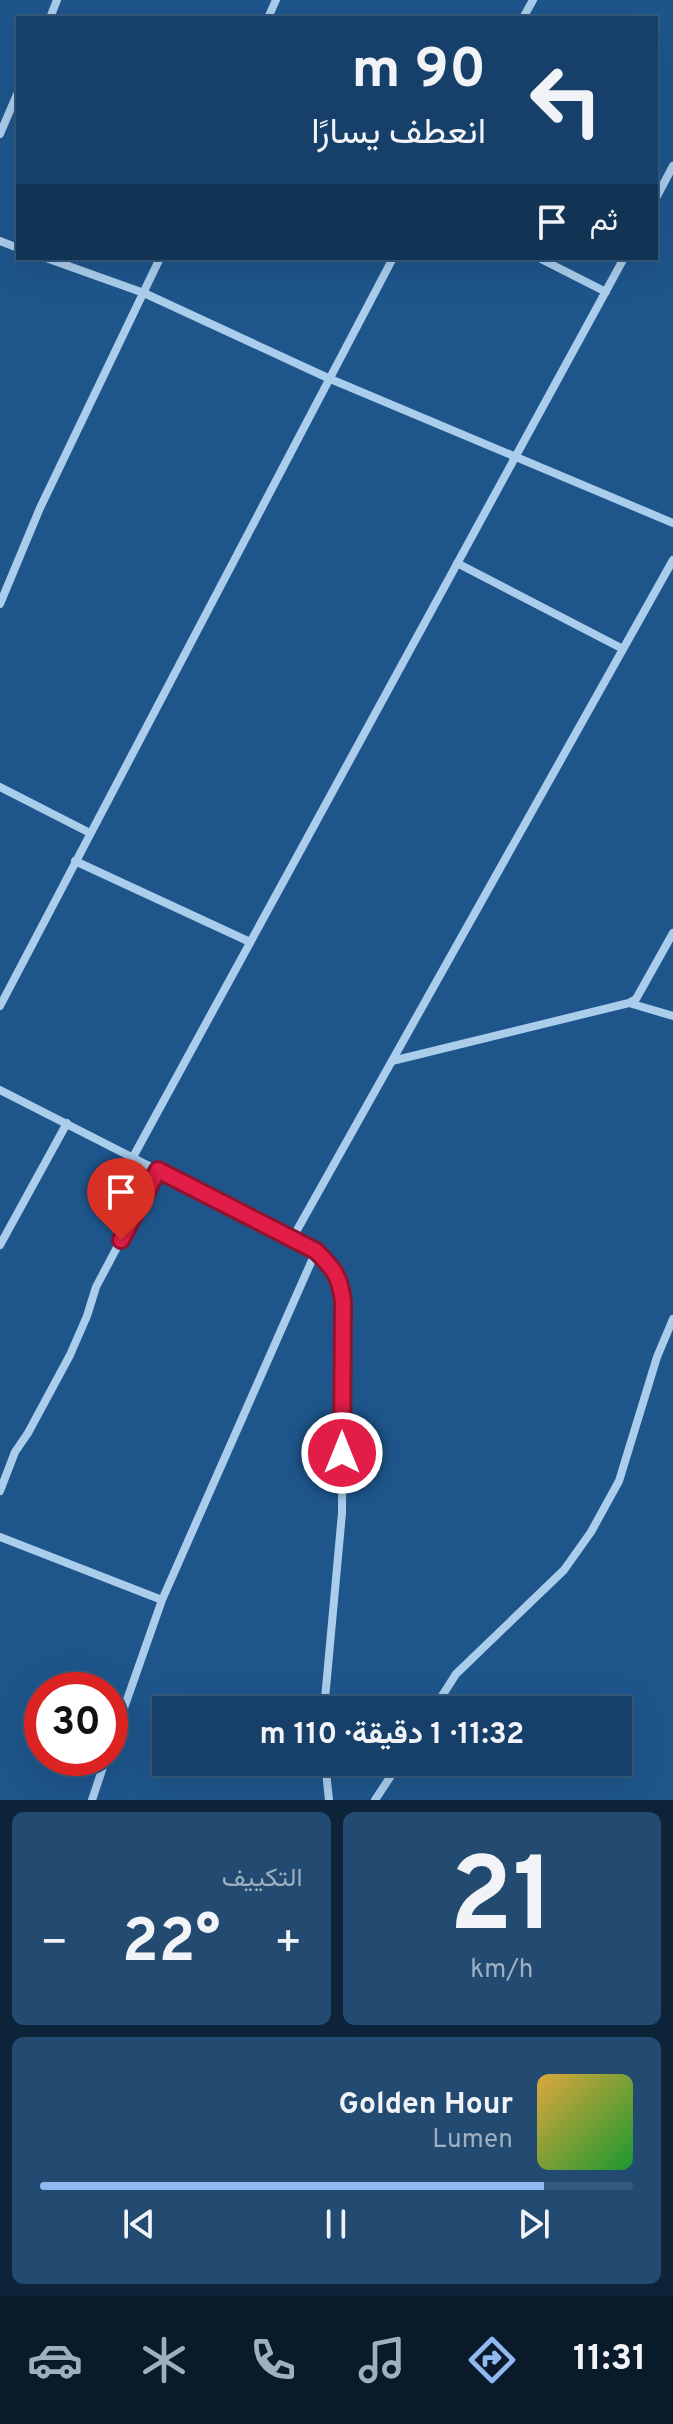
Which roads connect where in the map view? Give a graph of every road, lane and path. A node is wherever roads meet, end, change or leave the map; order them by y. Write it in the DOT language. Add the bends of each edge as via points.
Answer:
graph roads {
  1 [pos="16,97"];
  2 [pos="0,134"];
  3 [pos="673,166"];
  4 [pos="658,194"];
  5 [pos="52,260"];
  6 [pos="159,260"];
  7 [pos="392,260"];
  8 [pos="543,260"];
  9 [pos="623,260"];
  10 [pos="606,292"];
  11 [pos="144,293"];
  12 [pos="328,378"];
  13 [pos="514,457"];
  14 [pos="673,523"];
  15 [pos="673,560"];
  16 [pos="457,563"];
  17 [pos="0,604"];
  18 [pos="623,649"];
  19 [pos="0,787"];
  20 [pos="90,833"];
  21 [pos="75,861"];
  22 [pos="673,933"];
  23 [pos="250,942"];
  24 [pos="629,1003"];
  25 [pos="0,1006"];
  26 [pos="673,1016"];
  27 [pos="392,1061"];
  28 [pos="0,1090"];
  29 [pos="67,1123"];
  30 [pos="133,1157"];
  31 [pos="158,1170"];
  32 [pos="292,1239"];
  33 [pos="0,1245"];
  34 [pos="316,1251"];
  35 [pos="673,1319"];
  36 [pos="0,1491"];
  37 [pos="0,1537"];
  38 [pos="162,1600"];
  39 [pos="325,1696"];
  40 [pos="442,1696"];
  41 [pos="128,1697"];
  42 [pos="100,1776"];
  43 [pos="326,1776"];
  44 [pos="391,1776"];
  45 [pos="92,1800"];
  46 [pos="329,1800"];
  47 [pos="375,1800"];
  1 -- 2 [label="street"];
  3 -- 4 [label="street"];
  5 -- 11 [label="street"];
  6 -- 11 [label="street"];
  7 -- 12 [label="street"];
  8 -- 10 [label="street"];
  9 -- 10 [label="street"];
  10 -- 13 [label="street"];
  11 -- 12 [label="street"];
  11 -- 17 [label="street" via="40,508"];
  12 -- 13 [label="street"];
  12 -- 20 [label="street"];
  13 -- 14 [label="street"];
  13 -- 16 [label="street"];
  15 -- 18 [label="street"];
  16 -- 18 [label="street"];
  16 -- 23 [label="street"];
  18 -- 27 [label="street"];
  19 -- 20 [label="street"];
  20 -- 21 [label="street"];
  21 -- 23 [label="street"];
  21 -- 25 [label="street"];
  22 -- 24 [label="street"];
  23 -- 30 [label="street"];
  24 -- 26 [label="street"];
  24 -- 27 [label="street"];
  27 -- 32 [label="street"];
  28 -- 29 [label="street"];
  29 -- 30 [label="street"];
  29 -- 33 [label="street"];
  30 -- 31 [label="street"];
  31 -- 32 [label="street"];
  31 -- 36 [label="street"];
  32 -- 34 [label="street"];
  34 -- 38 [label="street"];
  34 -- 39 [label="street" via="341,1282 343,1302 342,1513"];
  35 -- 40 [label="street" via="619,1481 591,1532 564,1570 456,1674"];
  37 -- 38 [label="street"];
  38 -- 41 [label="street"];
  42 -- 45 [label="street"];
  43 -- 46 [label="street"];
  44 -- 47 [label="street"];
}
